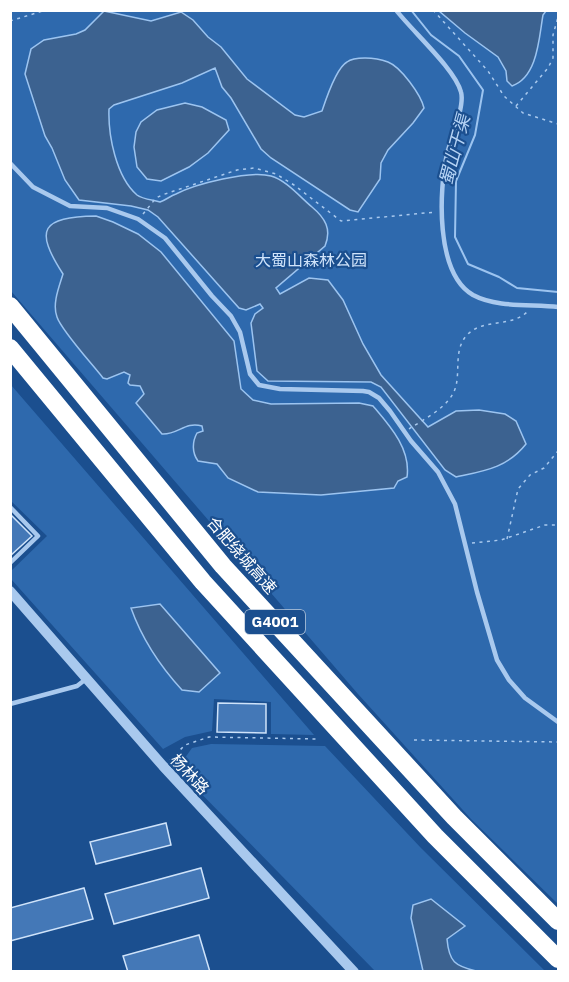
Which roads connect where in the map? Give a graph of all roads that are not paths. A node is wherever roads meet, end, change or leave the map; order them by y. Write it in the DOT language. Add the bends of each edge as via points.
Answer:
graph roads {
  1 [pos="396,10"];
  2 [pos="10,163"];
  3 [pos="10,306"];
  4 [pos="558,307"];
  5 [pos="10,348"];
  6 [pos="10,507"];
  7 [pos="10,563"];
  8 [pos="10,591"];
  9 [pos="86,679"];
  10 [pos="10,704"];
  11 [pos="558,722"];
  12 [pos="558,921"];
  13 [pos="558,959"];
  14 [pos="346,967"];
  15 [pos="354,972"];
  1 -- 4 [label="lane" via="444,64 460,89 462,105 447,157 441,199 455,277 473,295 485,299"];
  2 -- 11 [label="lane" via="33,187 70,206 107,208 138,219 165,238 231,316 257,384 280,389 369,392 376,396 438,472 455,504 497,660 525,698"];
  3 -- 12 [label="highway, 合肥绕城高速 / G4001" via="223,566 454,816"];
  5 -- 13 [label="highway, G4001" via="203,582 435,836"];
  6 -- 7 [label="lane" via="38,536"];
  8 -- 9 [label="street, 杨林路"];
  9 -- 10 [label="lane" via="77,686"];
  9 -- 14 [label="street, 杨林路"];
  14 -- 15 [label="street, 杨林路"];
}
